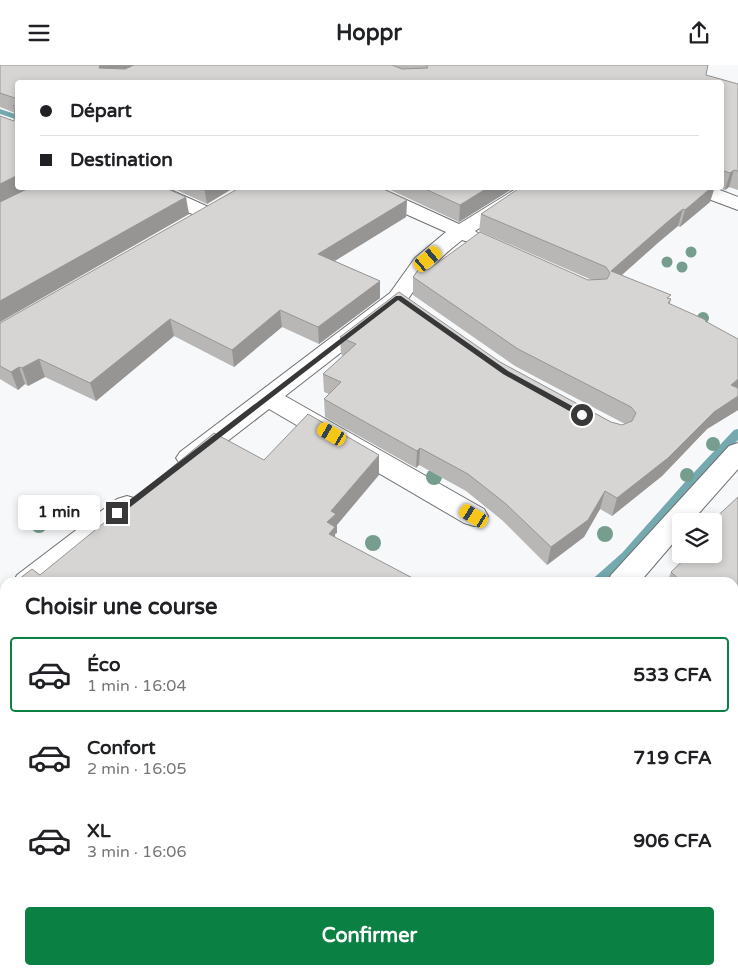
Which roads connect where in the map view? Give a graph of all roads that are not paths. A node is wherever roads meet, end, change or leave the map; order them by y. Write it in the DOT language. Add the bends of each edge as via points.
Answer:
graph roads {
  1 [pos="154,190"];
  2 [pos="368,190"];
  3 [pos="528,190"];
  4 [pos="702,190"];
  5 [pos="738,204"];
  6 [pos="206,214"];
  7 [pos="460,232"];
  8 [pos="494,247"];
  9 [pos="268,397"];
  10 [pos="738,452"];
  11 [pos="175,469"];
  12 [pos="144,493"];
  13 [pos="474,516"];
  14 [pos="35,577"];
  15 [pos="630,577"];
  1 -- 6 [label="street"];
  2 -- 7 [label="street"];
  3 -- 7 [label="street"];
  4 -- 5 [label="street"];
  7 -- 8 [label="street"];
  7 -- 9 [label="street" via="405,284 406,303"];
  9 -- 11 [label="street"];
  9 -- 13 [label="street"];
  10 -- 15 [label="street"];
  12 -- 14 [label="street"];
}
